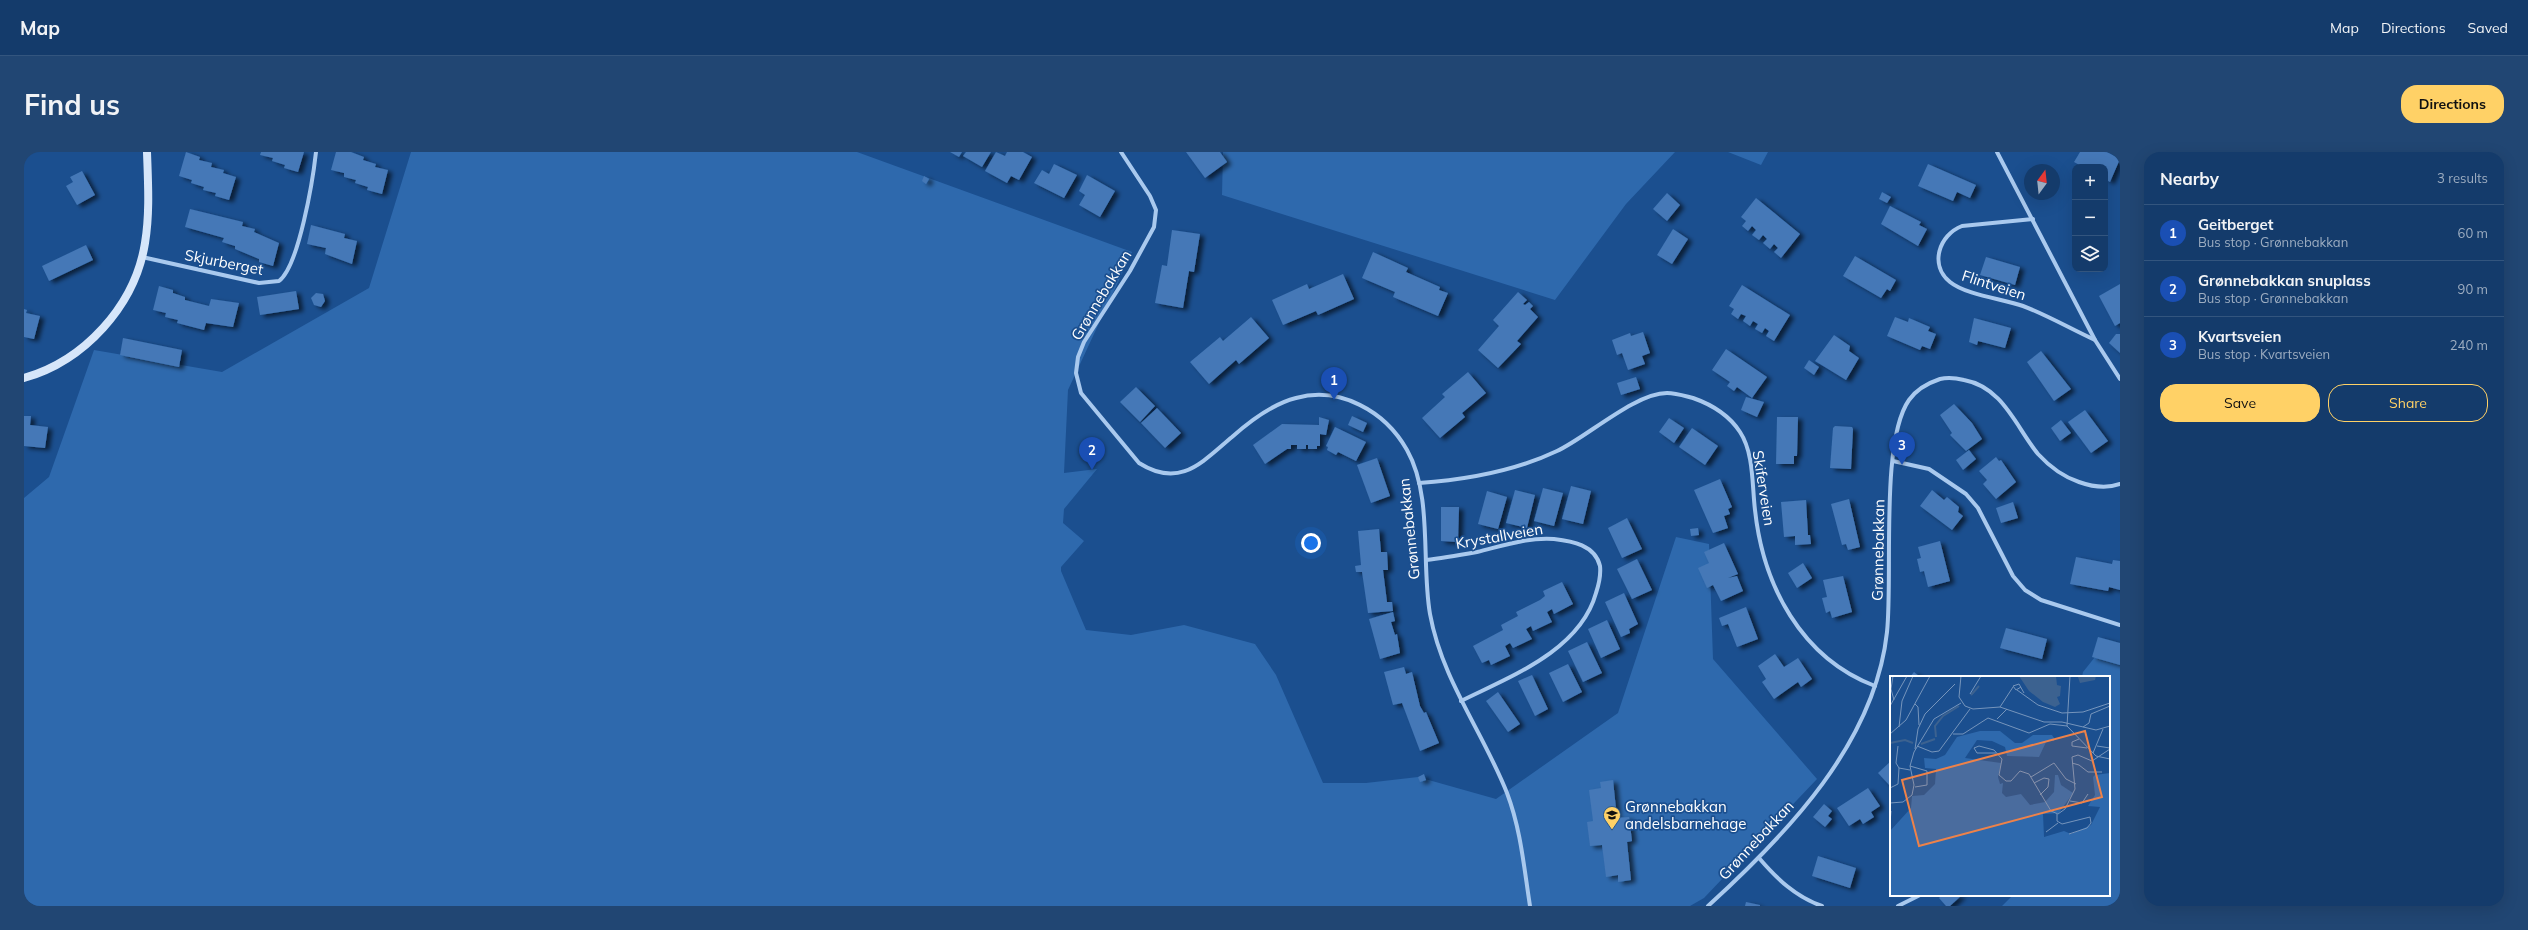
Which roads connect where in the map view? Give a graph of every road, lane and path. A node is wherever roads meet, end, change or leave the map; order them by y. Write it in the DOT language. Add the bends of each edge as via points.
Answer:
graph roads {
  1 [pos="147,152"];
  2 [pos="316,152"];
  3 [pos="1122,152"];
  4 [pos="1997,152"];
  5 [pos="2033,219"];
  6 [pos="142,257"];
  7 [pos="2095,340"];
  8 [pos="24,378"];
  9 [pos="2120,379"];
  10 [pos="1893,461"];
  11 [pos="1419,483"];
  12 [pos="2120,484"];
  13 [pos="1426,560"];
  14 [pos="2120,625"];
  15 [pos="1875,686"];
  16 [pos="1461,701"];
  17 [pos="1759,858"];
  18 [pos="1918,896"];
  19 [pos="1530,906"];
  20 [pos="1708,906"];
  21 [pos="1822,906"];
  22 [pos="1898,906"];
  1 -- 6 [label="street" via="148,219"];
  2 -- 6 [label="street, Skjurberget" via="301,231 290,267 279,281 259,283"];
  3 -- 11 [label="street, Grønnebakkan" via="1156,210 1154,227 1130,271 1084,342 1076,373 1081,393 1139,463 1149,470 1163,473 1179,474 1191,470 1270,409 1296,398 1337,396 1357,403 1379,416 1407,450"];
  4 -- 5 [label="street"];
  5 -- 7 [label="street"];
  5 -- 7 [label="street, Flintveien" via="1962,226 1953,230 1944,238 1938,256 1944,276 1963,289 2025,306"];
  6 -- 8 [label="street" via="120,304 109,322 91,342 59,364"];
  7 -- 9 [label="street"];
  10 -- 12 [label="street, Grønnebakkan" via="1897,428 1909,400 1925,386 1952,378 1974,382 1993,391 2040,456 2066,478 2091,486 2110,487"];
  10 -- 14 [label="street" via="1929,469 1966,494 1978,508 2013,576 2025,590 2041,600"];
  10 -- 15 [label="street, Grønnebakkan" via="1889,617"];
  11 -- 13 [label="street, Grønnebakkan"];
  11 -- 15 [label="street, Skiferveien" via="1452,481 1532,460 1556,451 1654,395 1678,394 1708,403 1730,420 1741,433 1748,449 1761,543 1773,586 1783,604 1796,625 1824,656 1844,671"];
  13 -- 16 [label="street, Grønnebakkan" via="1430,614 1449,676"];
  13 -- 16 [label="street, Krystallveien" via="1520,542 1554,539 1581,545 1596,555 1599,562 1601,572 1595,599 1579,625 1566,639 1534,663"];
  15 -- 17 [label="street, Grønnebakkan" via="1852,739 1796,817"];
  16 -- 19 [label="street, Grønnebakkan" via="1494,763 1518,822"];
  17 -- 20 [label="street, Grønnebakkan"];
  17 -- 21 [label="street" via="1791,889 1809,902"];
  18 -- 22 [label="street"];
}
